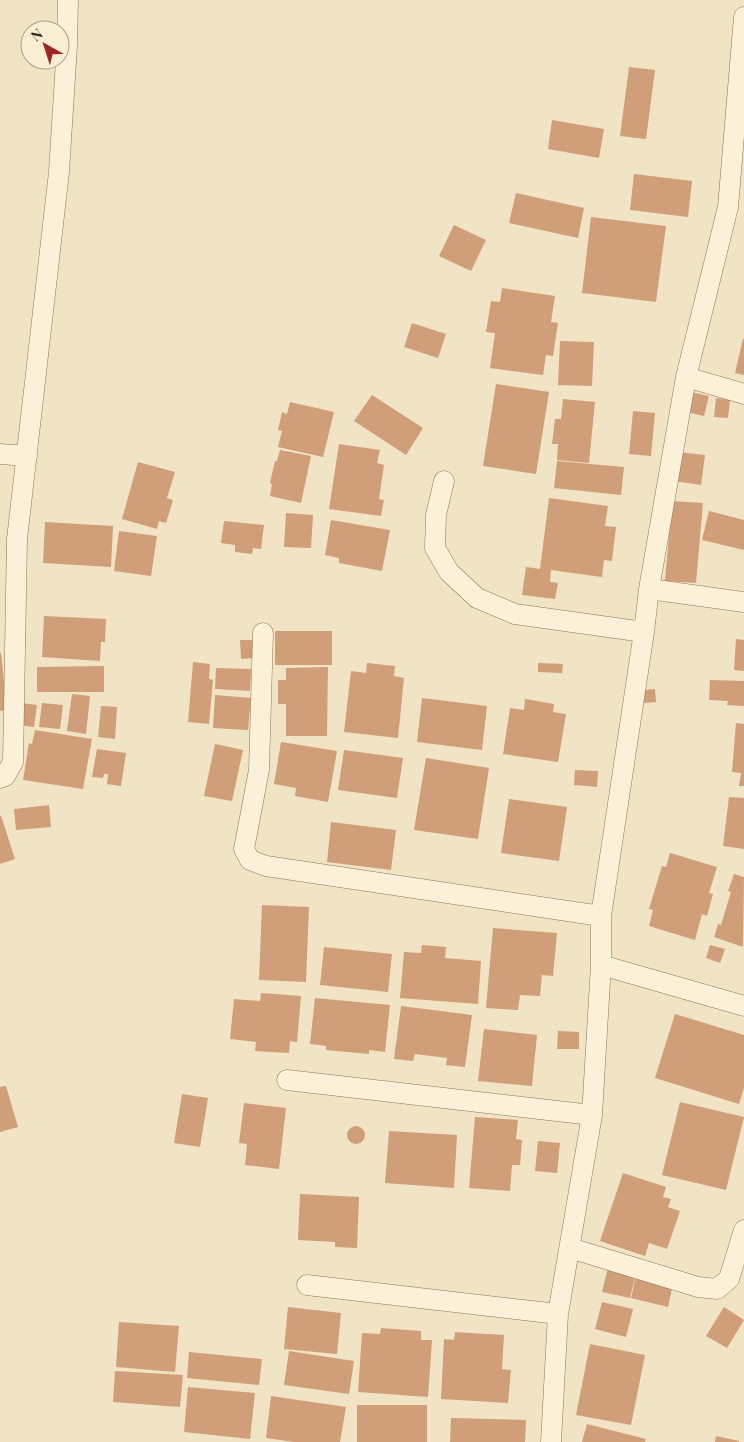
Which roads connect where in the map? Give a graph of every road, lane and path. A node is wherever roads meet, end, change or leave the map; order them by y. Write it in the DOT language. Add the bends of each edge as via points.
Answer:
graph roads {
  1 [pos="68,0"];
  2 [pos="744,18"];
  3 [pos="686,377"];
  4 [pos="744,394"];
  5 [pos="0,454"];
  6 [pos="27,456"];
  7 [pos="444,481"];
  8 [pos="649,589"];
  9 [pos="744,602"];
  10 [pos="644,632"];
  11 [pos="263,633"];
  12 [pos="0,778"];
  13 [pos="601,916"];
  14 [pos="602,965"];
  15 [pos="744,1006"];
  16 [pos="288,1080"];
  17 [pos="592,1115"];
  18 [pos="744,1230"];
  19 [pos="570,1248"];
  20 [pos="307,1285"];
  21 [pos="558,1314"];
  22 [pos="552,1442"];
  1 -- 6 [label="street" via="59,172"];
  2 -- 3 [label="street" via="728,207"];
  3 -- 4 [label="street"];
  3 -- 8 [label="street"];
  5 -- 6 [label="street"];
  6 -- 12 [label="street" via="17,539 13,762 5,776"];
  7 -- 10 [label="street" via="436,515 435,548 448,572 477,598 515,614"];
  8 -- 9 [label="street"];
  8 -- 10 [label="street"];
  10 -- 13 [label="street"];
  11 -- 13 [label="street" via="259,770 244,849 250,860 266,866"];
  13 -- 14 [label="street"];
  14 -- 15 [label="street"];
  14 -- 17 [label="street"];
  16 -- 17 [label="street"];
  17 -- 19 [label="street"];
  18 -- 19 [label="street" via="729,1279 717,1289 698,1287"];
  19 -- 21 [label="street"];
  20 -- 21 [label="street"];
  21 -- 22 [label="street"];
}
